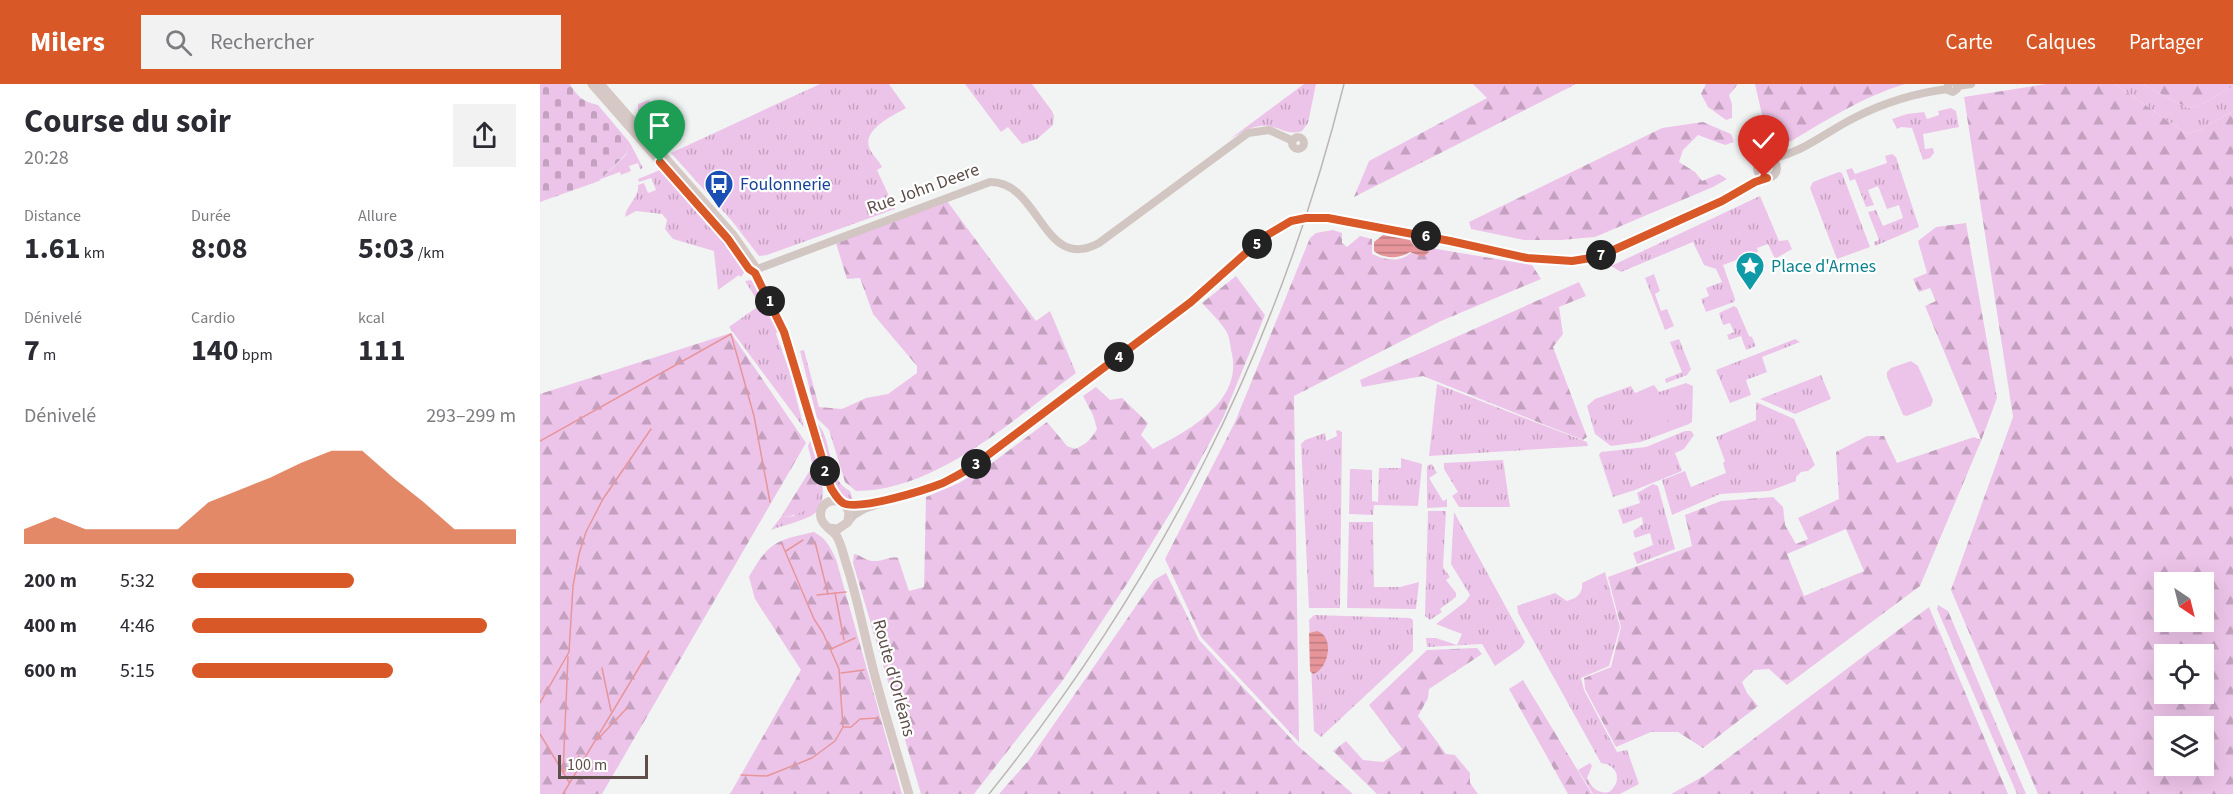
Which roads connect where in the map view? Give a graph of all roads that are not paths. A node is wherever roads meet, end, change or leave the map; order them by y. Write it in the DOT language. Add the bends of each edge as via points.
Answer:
graph roads {
  1 [pos="592,84"];
  2 [pos="600,84"];
  3 [pos="1971,84"];
  4 [pos="1952,86"];
  5 [pos="1293,141"];
  6 [pos="1797,150"];
  7 [pos="1769,159"];
  8 [pos="1757,167"];
  9 [pos="1776,172"];
  10 [pos="1767,178"];
  11 [pos="1733,195"];
  12 [pos="755,273"];
  13 [pos="820,454"];
  14 [pos="891,499"];
  15 [pos="843,503"];
  16 [pos="823,507"];
  17 [pos="847,523"];
  18 [pos="828,528"];
  19 [pos="848,569"];
  20 [pos="909,794"];
  1 -- 12 [label="main road"];
  2 -- 12 [label="main road" via="733,235 754,265"];
  3 -- 4 [label="street"];
  4 -- 6 [label="street" via="1877,107"];
  5 -- 12 [label="street, Rue John Deere" via="1269,130 1248,133 1087,249 1072,249 1058,243 1017,190 1004,183 990,182"];
  6 -- 7 [label="street"];
  6 -- 9 [label="street"];
  7 -- 8 [label="street" via="1761,160"];
  7 -- 9 [label="street" via="1775,163"];
  8 -- 10 [label="street" via="1759,174"];
  8 -- 11 [label="street"];
  9 -- 10 [label="street"];
  10 -- 11 [label="street"];
  11 -- 14 [label="street" via="1609,252 1572,261 1527,258 1335,219 1291,221 1264,237 1191,302 972,467 942,483"];
  12 -- 13 [label="main road" via="784,332"];
  13 -- 15 [label="main road" via="833,492"];
  13 -- 16 [label="main road" via="826,492"];
  14 -- 15 [label="street"];
  14 -- 17 [label="street" via="858,512"];
  15 -- 16 [label="main road" via="831,501"];
  15 -- 17 [label="main road" via="849,512"];
  16 -- 18 [label="main road" via="821,518"];
  17 -- 18 [label="main road" via="838,529"];
  17 -- 19 [label="main road, Route d'Orléans" via="844,536"];
  18 -- 19 [label="main road, Route d'Orléans" via="837,537"];
  19 -- 20 [label="main road, Route d'Orléans"];
}
